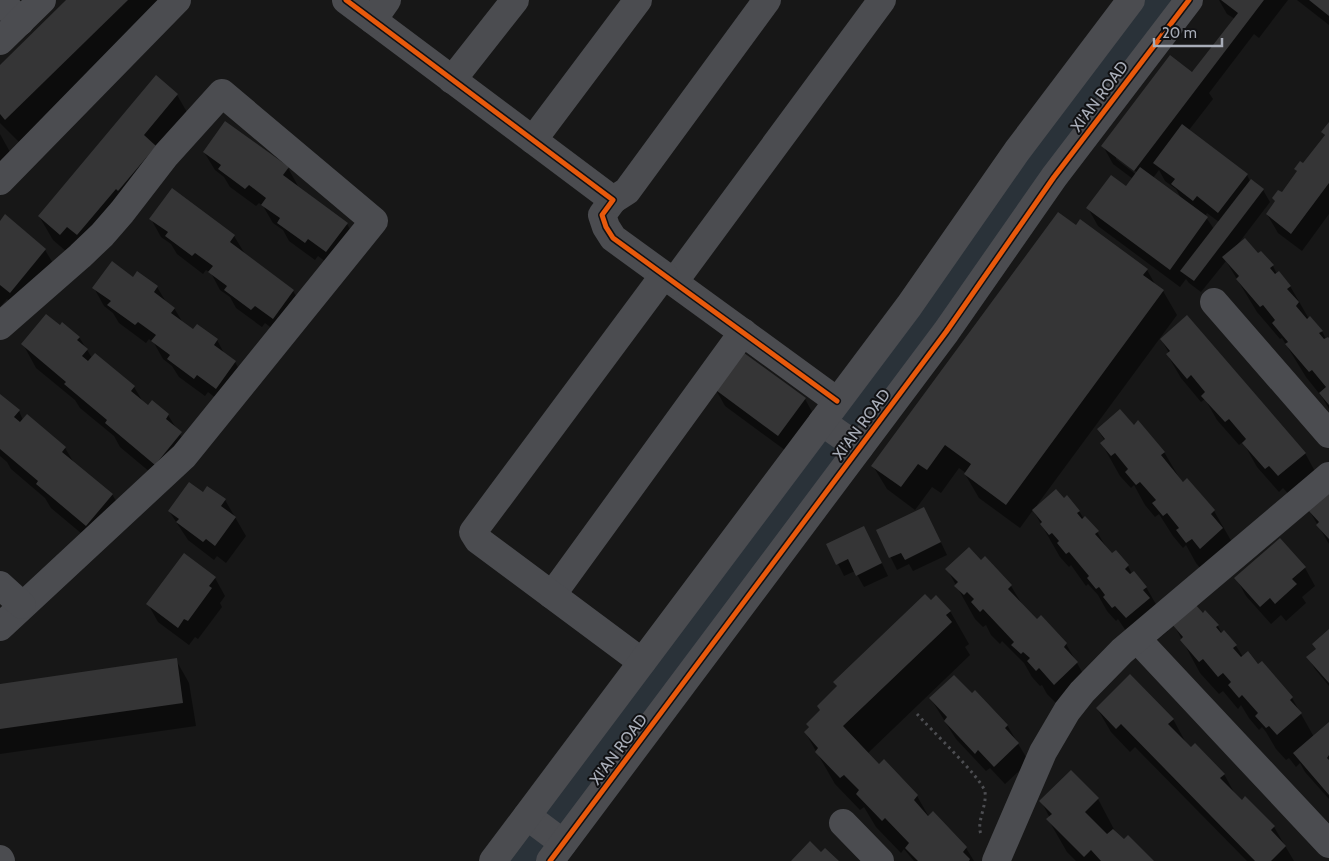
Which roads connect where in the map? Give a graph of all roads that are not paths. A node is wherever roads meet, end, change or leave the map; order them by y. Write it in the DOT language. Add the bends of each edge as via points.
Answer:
graph roads {
  1 [pos="1,0"];
  2 [pos="42,0"];
  3 [pos="177,0"];
  4 [pos="346,0"];
  5 [pos="514,0"];
  6 [pos="638,0"];
  7 [pos="767,0"];
  8 [pos="882,0"];
  9 [pos="1131,0"];
  10 [pos="1189,0"];
  11 [pos="380,10"];
  12 [pos="20,22"];
  13 [pos="0,41"];
  14 [pos="452,80"];
  15 [pos="533,140"];
  16 [pos="0,180"];
  17 [pos="614,200"];
  18 [pos="669,278"];
  19 [pos="1214,302"];
  20 [pos="0,326"];
  21 [pos="743,332"];
  22 [pos="829,416"];
  23 [pos="1329,434"];
  24 [pos="856,445"];
  25 [pos="1329,476"];
  26 [pos="0,586"];
  27 [pos="552,595"];
  28 [pos="22,605"];
  29 [pos="0,627"];
  30 [pos="1137,639"];
  31 [pos="642,662"];
  32 [pos="530,818"];
  33 [pos="843,823"];
  34 [pos="1329,844"];
  35 [pos="557,848"];
  36 [pos="997,859"];
  37 [pos="493,861"];
  38 [pos="880,861"];
  1 -- 12 [label="street"];
  2 -- 12 [label="street"];
  3 -- 16 [label="street"];
  4 -- 11 [label="street"];
  5 -- 14 [label="street"];
  6 -- 15 [label="street"];
  7 -- 17 [label="street" via="627,191"];
  8 -- 18 [label="street"];
  9 -- 22 [label="street, XI'AN ROAD" via="1017,151"];
  10 -- 24 [label="street, XI'AN ROAD" via="1054,177 946,332"];
  11 -- 14 [label="street"];
  12 -- 13 [label="street"];
  14 -- 15 [label="street"];
  15 -- 17 [label="street"];
  17 -- 18 [label="street" via="602,215 613,238"];
  18 -- 21 [label="street"];
  18 -- 27 [label="street" via="473,532 478,540"];
  19 -- 23 [label="street"];
  20 -- 28 [label="street" via="112,224 166,155 222,93 374,221 184,456"];
  21 -- 22 [label="street"];
  21 -- 27 [label="street"];
  22 -- 24 [label="street"];
  22 -- 31 [label="street, XI'AN ROAD"];
  24 -- 35 [label="street, XI'AN ROAD"];
  25 -- 30 [label="street"];
  26 -- 28 [label="street"];
  27 -- 31 [label="street"];
  28 -- 29 [label="street"];
  30 -- 34 [label="street"];
  30 -- 36 [label="street" via="1101,671 1067,711 1043,752"];
  31 -- 32 [label="street, XI'AN ROAD"];
  32 -- 35 [label="street"];
  32 -- 37 [label="street, XI'AN ROAD"];
  33 -- 38 [label="street"];
}
